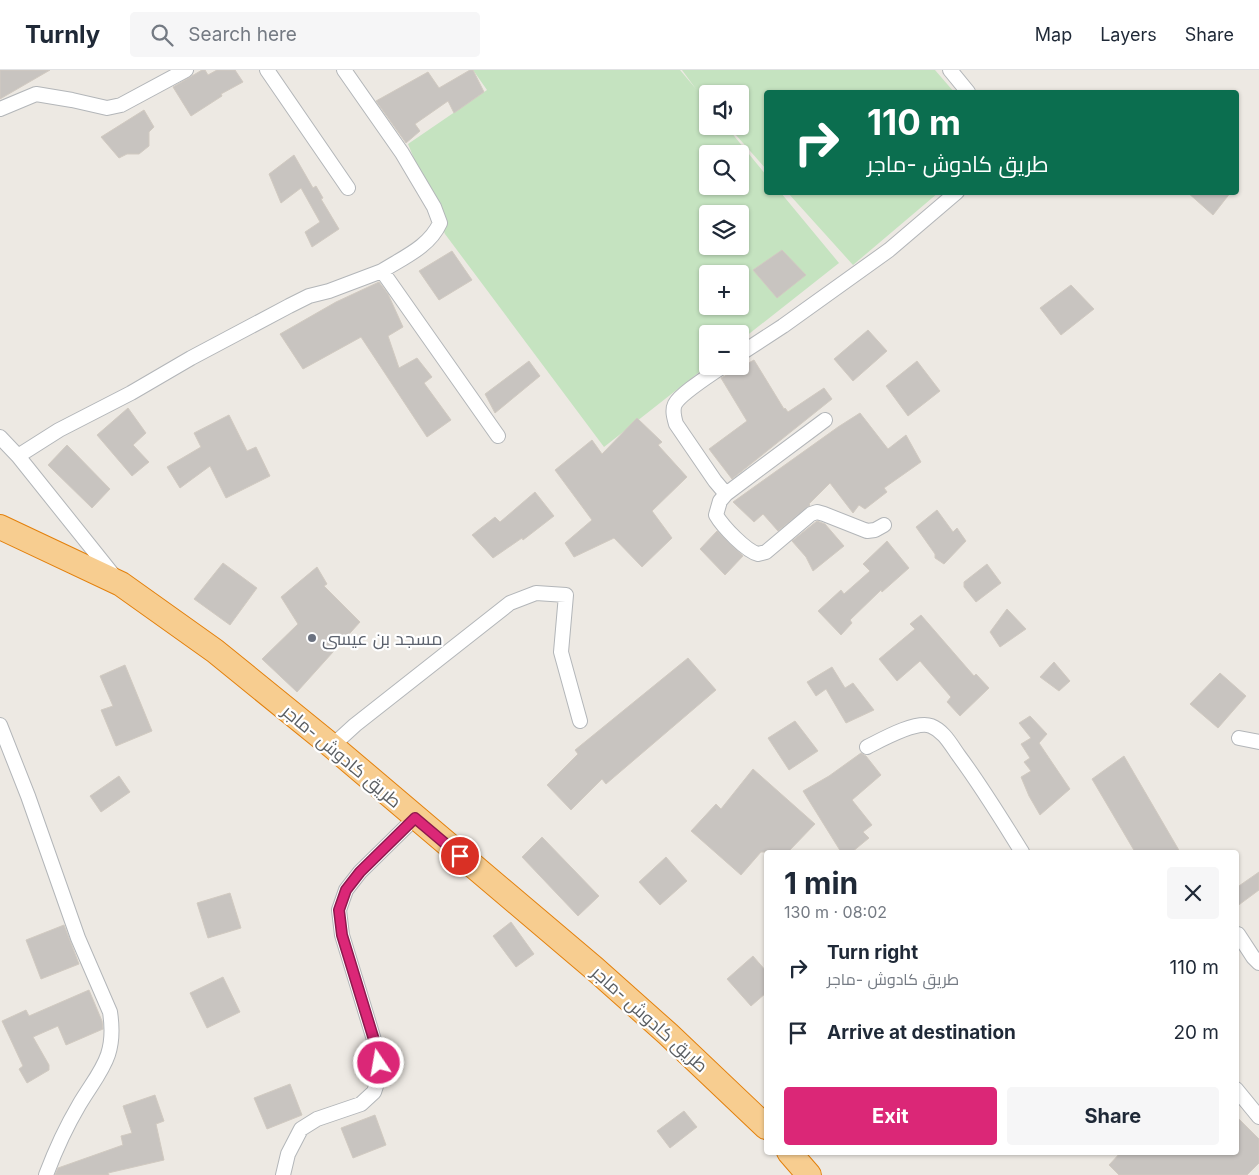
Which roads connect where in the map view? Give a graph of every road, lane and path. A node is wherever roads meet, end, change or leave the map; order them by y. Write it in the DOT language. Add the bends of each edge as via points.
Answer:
graph roads {
  1 [pos="186,70"];
  2 [pos="267,70"];
  3 [pos="344,70"];
  4 [pos="950,70"];
  5 [pos="966,90"];
  6 [pos="0,109"];
  7 [pos="348,188"];
  8 [pos="953,195"];
  9 [pos="382,271"];
  10 [pos="749,348"];
  11 [pos="710,375"];
  12 [pos="825,420"];
  13 [pos="498,436"];
  14 [pos="0,437"];
  15 [pos="18,456"];
  16 [pos="726,494"];
  17 [pos="884,526"];
  18 [pos="0,528"];
  19 [pos="121,584"];
  20 [pos="580,721"];
  21 [pos="0,725"];
  22 [pos="1239,738"];
  23 [pos="1259,742"];
  24 [pos="332,746"];
  25 [pos="867,747"];
  26 [pos="415,818"];
  27 [pos="1021,850"];
  28 [pos="1239,936"];
  29 [pos="1259,963"];
  30 [pos="1239,1093"];
  31 [pos="1259,1117"];
  32 [pos="764,1125"];
  33 [pos="792,1155"];
  34 [pos="46,1175"];
  35 [pos="283,1175"];
  36 [pos="810,1175"];
  1 -- 6 [label="street" via="121,105 107,108 36,94"];
  2 -- 7 [label="street"];
  3 -- 9 [label="street" via="402,153 440,223 426,243"];
  4 -- 5 [label="street"];
  8 -- 10 [label="street" via="889,250"];
  9 -- 13 [label="street"];
  9 -- 15 [label="street" via="289,306 59,430"];
  11 -- 16 [label="street" via="681,396 673,413 676,424"];
  12 -- 16 [label="street"];
  14 -- 15 [label="street"];
  15 -- 19 [label="street"];
  16 -- 17 [label="street" via="720,501 716,516 749,550 758,554 766,552 817,512 866,531"];
  18 -- 19 [label="highway, طريق كادوش -ماجر"];
  19 -- 24 [label="highway, طريق كادوش -ماجر" via="215,651"];
  20 -- 24 [label="street" via="561,652 566,595 536,593 510,603 354,725"];
  21 -- 34 [label="street" via="112,1024 108,1056 66,1128"];
  22 -- 23 [label="street"];
  24 -- 26 [label="highway, طريق كادوش -ماجر"];
  25 -- 27 [label="street" via="912,727 930,725 943,733 980,783"];
  26 -- 32 [label="highway, طريق كادوش -ماجر" via="595,969"];
  26 -- 35 [label="street" via="360,872 346,890 339,910 342,935 378,1053 380,1074 374,1092 361,1104 301,1129 288,1154"];
  28 -- 29 [label="street"];
  30 -- 31 [label="street"];
  33 -- 36 [label="highway"];
}
